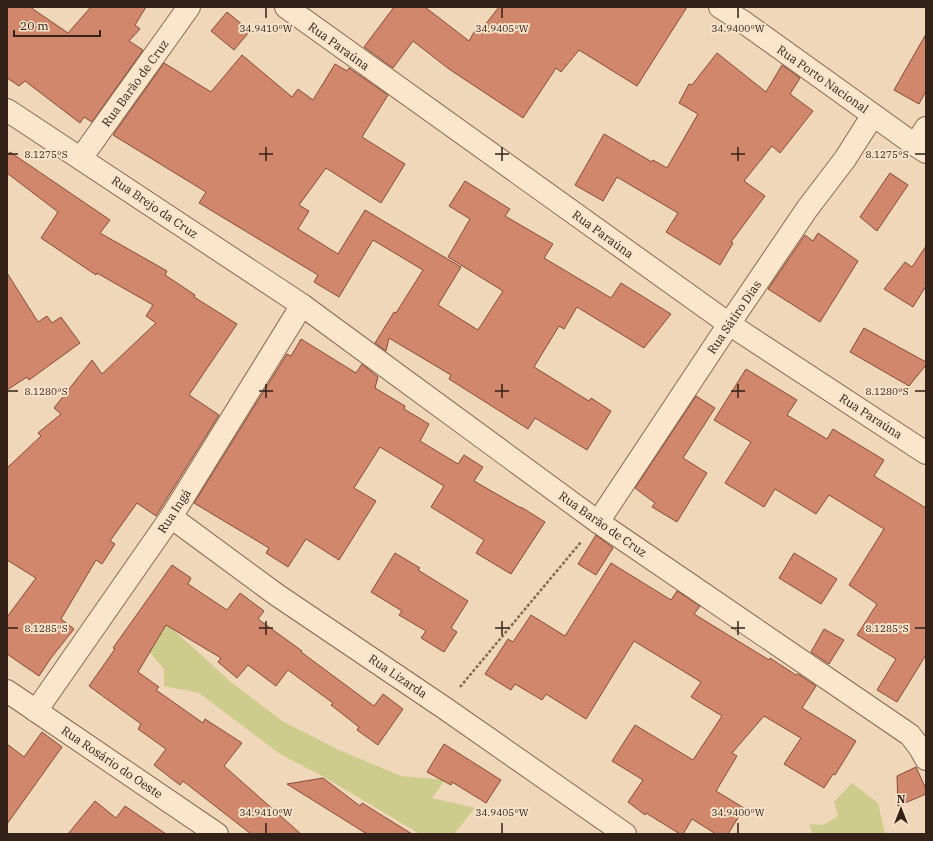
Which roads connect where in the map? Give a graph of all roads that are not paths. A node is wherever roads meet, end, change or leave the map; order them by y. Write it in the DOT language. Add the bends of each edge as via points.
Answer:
graph roads {
  1 [pos="190,7"];
  2 [pos="286,7"];
  3 [pos="720,7"];
  4 [pos="747,14"];
  5 [pos="7,110"];
  6 [pos="873,115"];
  7 [pos="922,142"];
  8 [pos="81,158"];
  9 [pos="302,304"];
  10 [pos="729,324"];
  11 [pos="926,453"];
  12 [pos="171,517"];
  13 [pos="598,522"];
  14 [pos="7,691"];
  15 [pos="36,710"];
  16 [pos="926,759"];
  17 [pos="217,834"];
  18 [pos="625,834"];
  1 -- 8 [label="street, Rua Barão de Cruz"];
  2 -- 10 [label="street, Rua Paraúna"];
  3 -- 4 [label="street, Rua Porto Nacional"];
  4 -- 6 [label="street, Rua Porto Nacional"];
  5 -- 8 [label="street, Rua Brejo da Cruz"];
  6 -- 7 [label="street, Rua Porto Nacional"];
  6 -- 10 [label="street, Rua Sátiro Dias"];
  8 -- 9 [label="street, Rua Brejo da Cruz"];
  9 -- 12 [label="street, Rua Ingá"];
  9 -- 13 [label="street, Rua Barão de Cruz"];
  10 -- 11 [label="street, Rua Paraúna"];
  10 -- 13 [label="street, Rua Sátiro Dias"];
  12 -- 15 [label="street, Rua Ingá"];
  12 -- 18 [label="street, Rua Lizarda" via="277,595"];
  13 -- 16 [label="street, Rua Barão de Cruz" via="910,735"];
  14 -- 15 [label="street, Rua Rosário do Oeste"];
  15 -- 17 [label="street, Rua Rosário do Oeste"];
}
